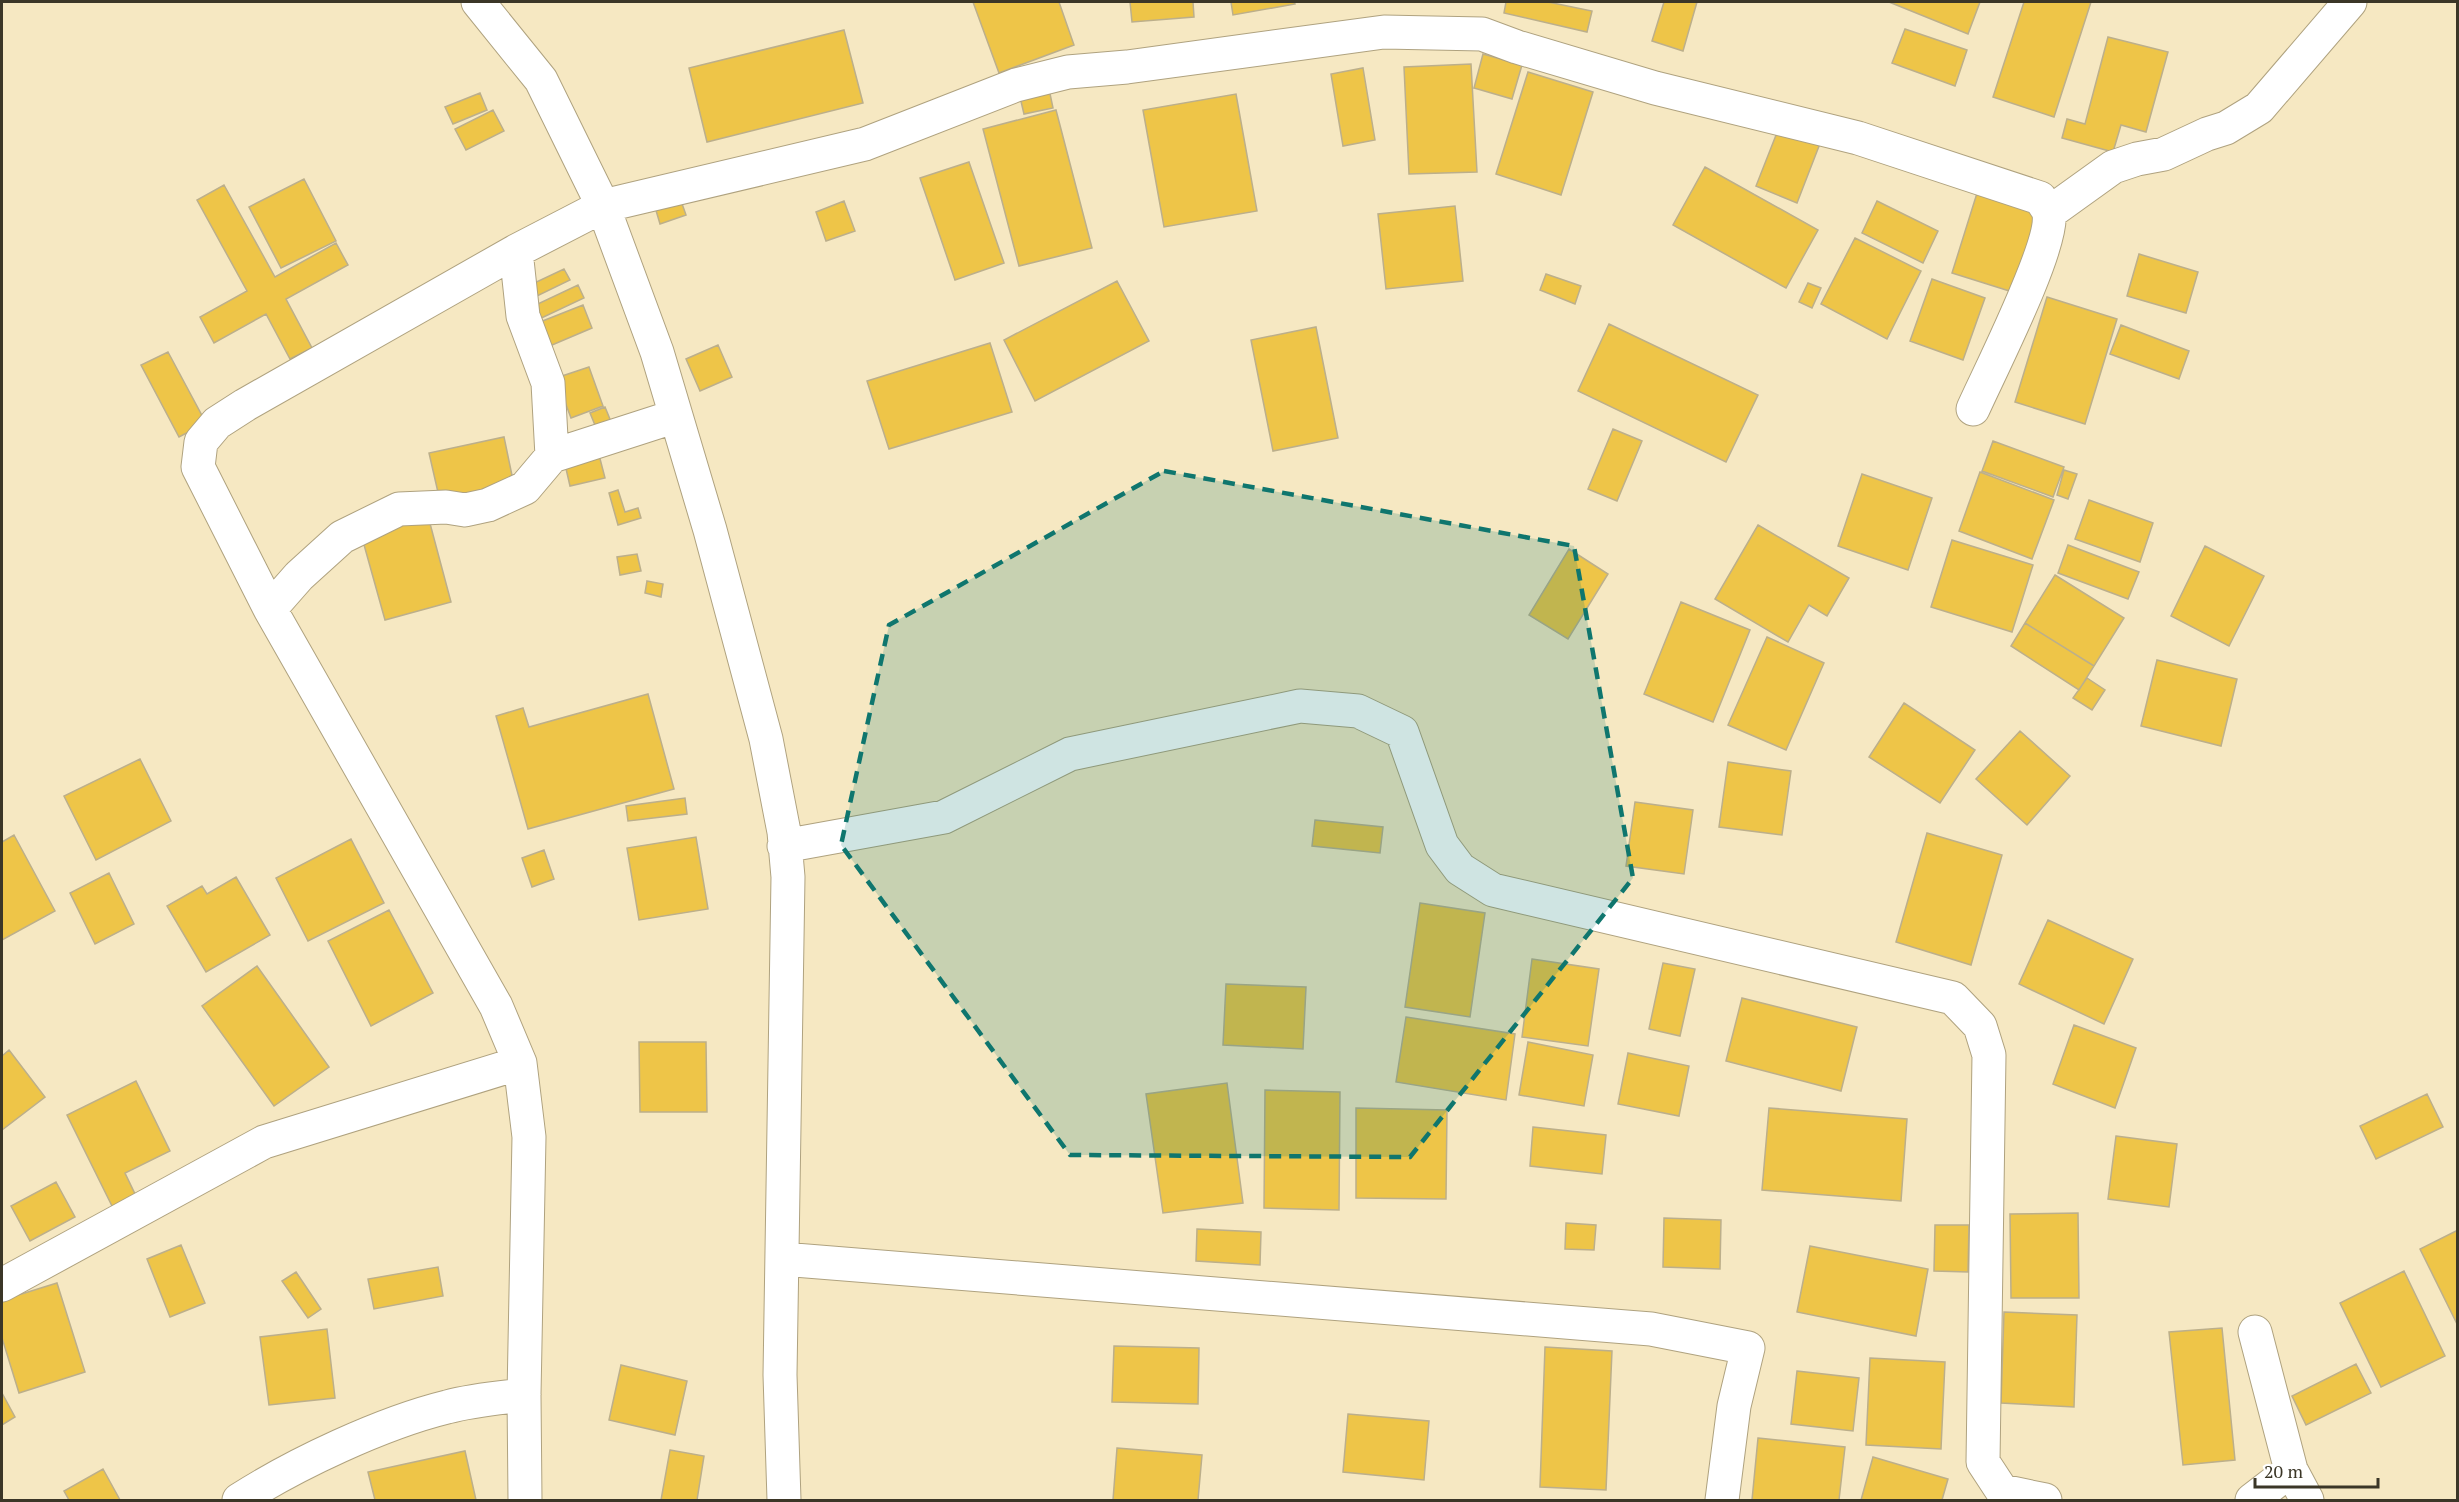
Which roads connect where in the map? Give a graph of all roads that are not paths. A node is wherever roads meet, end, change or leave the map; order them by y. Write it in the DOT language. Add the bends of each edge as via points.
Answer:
graph roads {
  1 [pos="478,2"];
  2 [pos="2350,2"];
  3 [pos="603,206"];
  4 [pos="2049,213"];
  5 [pos="516,251"];
  6 [pos="1973,409"];
  7 [pos="676,416"];
  8 [pos="552,456"];
  9 [pos="270,609"];
  10 [pos="784,846"];
  11 [pos="520,1063"];
  12 [pos="782,1259"];
  13 [pos="2,1286"];
  14 [pos="2254,1332"];
  15 [pos="524,1395"];
  16 [pos="2291,1470"];
  17 [pos="239,1500"];
  18 [pos="525,1500"];
  19 [pos="784,1500"];
  20 [pos="1722,1500"];
  21 [pos="2045,1500"];
  22 [pos="2252,1500"];
  23 [pos="2307,1500"];
  1 -- 3 [label="street" via="541,80"];
  2 -- 4 [label="street" via="2259,108 2226,128 2164,154 2112,167"];
  3 -- 4 [label="street" via="865,144 1016,85 1068,72 1384,32 1461,32 1482,34 1655,88 1858,138 2040,198"];
  3 -- 5 [label="street"];
  3 -- 7 [label="street" via="657,352"];
  4 -- 6 [label="street" via="2048,235 2038,265"];
  5 -- 8 [label="street" via="524,316 548,383"];
  5 -- 9 [label="street" via="244,405 217,423 201,442 198,467"];
  7 -- 8 [label="street"];
  7 -- 10 [label="street" via="766,739"];
  8 -- 9 [label="street" via="525,488 507,498 465,510 399,509 342,537"];
  9 -- 11 [label="street" via="496,1006"];
  10 -- 12 [label="street" via="788,877"];
  10 -- 21 [label="street" via="944,818 1070,754 1300,706 1358,711 1402,732 1442,845 1460,869 1493,891 1953,998 1980,1026 1989,1055 1983,1462 2002,1491"];
  11 -- 13 [label="street" via="264,1142"];
  11 -- 15 [label="street" via="529,1137"];
  12 -- 19 [label="street"];
  12 -- 20 [label="street" via="1651,1329 1748,1348 1734,1406"];
  14 -- 16 [label="street"];
  15 -- 17 [label="street" via="447,1407 398,1423 296,1467"];
  15 -- 18 [label="street"];
  16 -- 22 [label="street"];
  16 -- 23 [label="street"];
}
